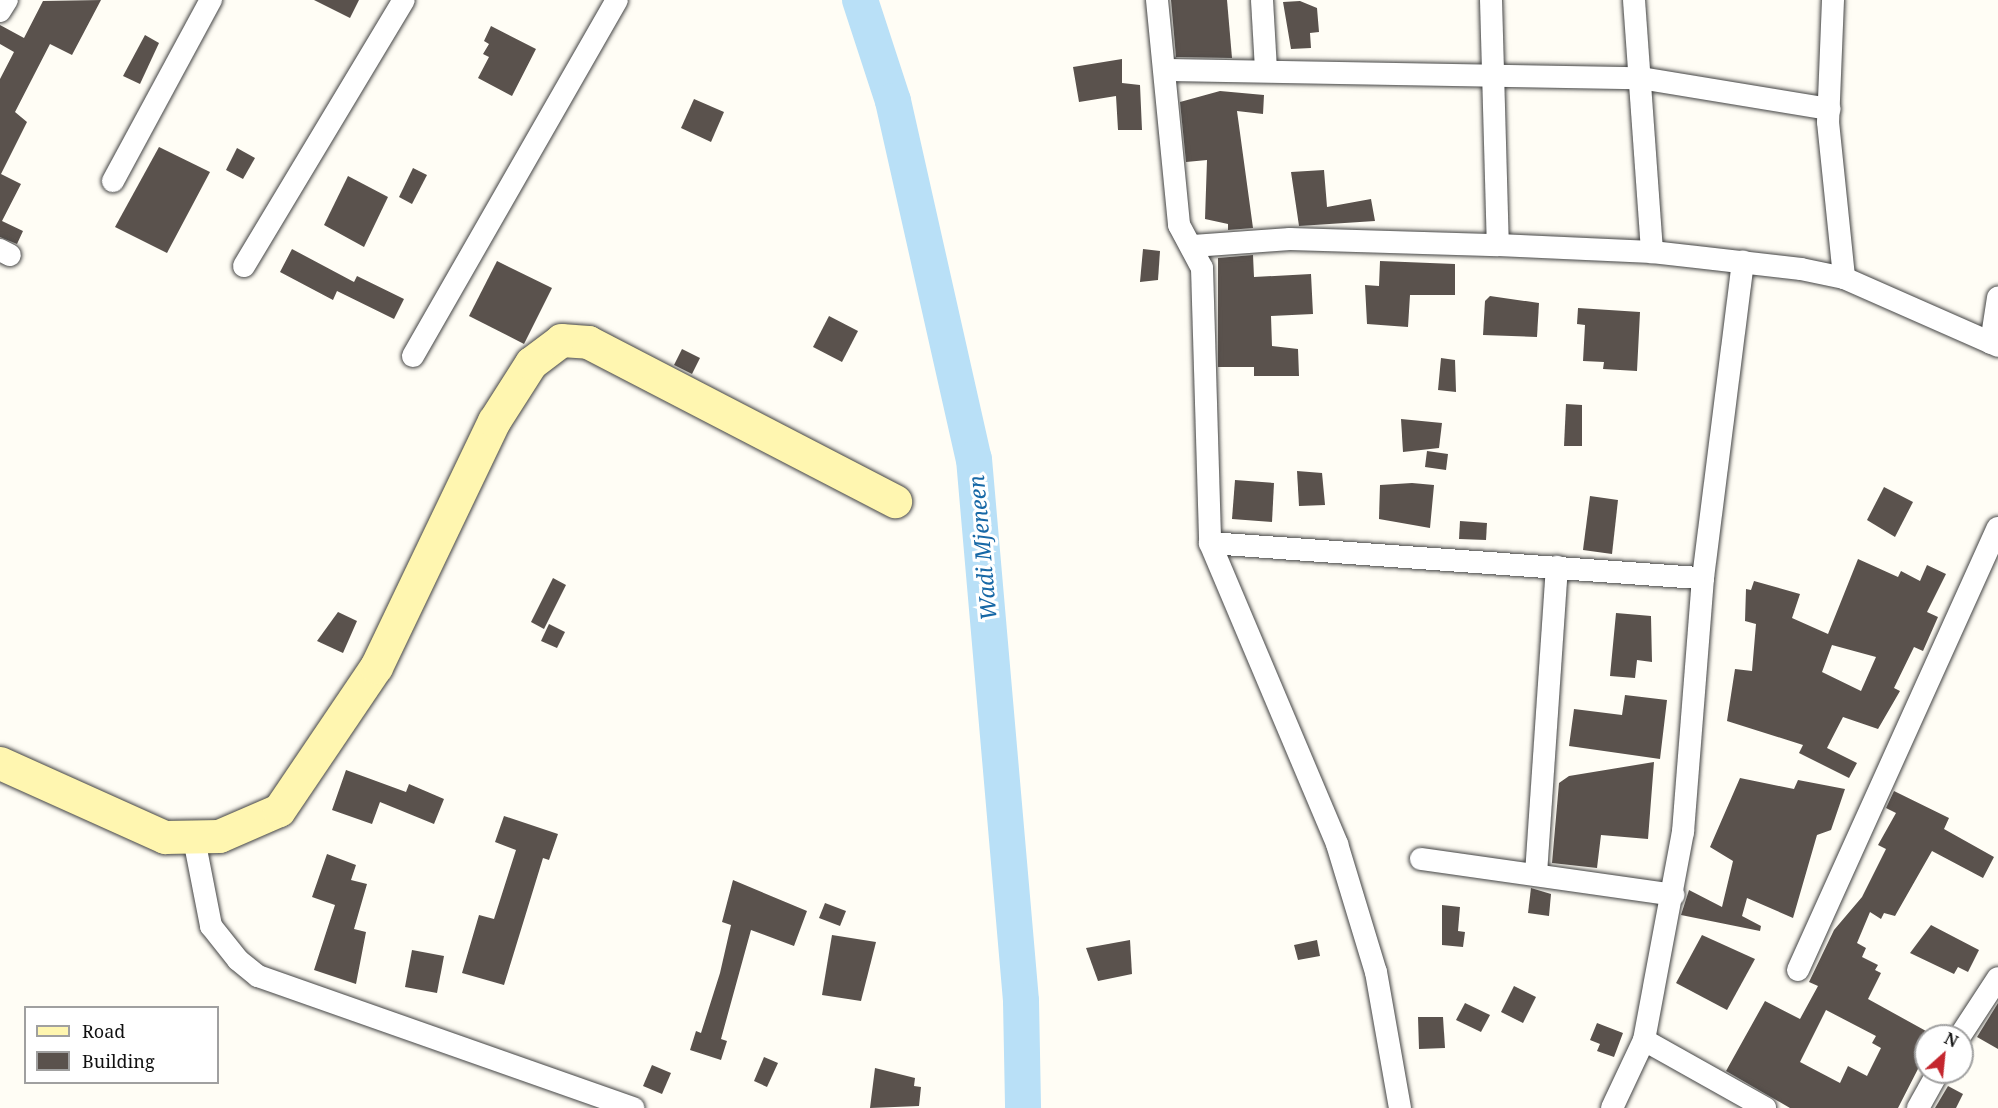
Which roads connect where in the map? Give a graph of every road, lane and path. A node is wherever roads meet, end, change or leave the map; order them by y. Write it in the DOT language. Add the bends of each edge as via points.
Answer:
graph roads {
  1 [pos="7,0"];
  2 [pos="211,0"];
  3 [pos="404,0"];
  4 [pos="617,0"];
  5 [pos="1157,0"];
  6 [pos="1262,0"];
  7 [pos="1491,0"];
  8 [pos="1634,0"];
  9 [pos="1833,0"];
  10 [pos="0,11"];
  11 [pos="1166,70"];
  12 [pos="1266,70"];
  13 [pos="1493,77"];
  14 [pos="1640,78"];
  15 [pos="1829,109"];
  16 [pos="113,181"];
  17 [pos="1498,245"];
  18 [pos="1192,246"];
  19 [pos="1652,252"];
  20 [pos="1743,262"];
  21 [pos="244,266"];
  22 [pos="1844,278"];
  23 [pos="1998,298"];
  24 [pos="1995,345"];
  25 [pos="412,356"];
  26 [pos="896,501"];
  27 [pos="1998,528"];
  28 [pos="1210,543"];
  29 [pos="1557,567"];
  30 [pos="1703,578"];
  31 [pos="0,763"];
  32 [pos="194,839"];
  33 [pos="1421,859"];
  34 [pos="1536,874"];
  35 [pos="1673,895"];
  36 [pos="1798,970"];
  37 [pos="1998,978"];
  38 [pos="1968,1024"];
  39 [pos="1644,1040"];
  40 [pos="1931,1084"];
  41 [pos="633,1108"];
  42 [pos="1400,1108"];
  43 [pos="1612,1108"];
  44 [pos="1765,1108"];
  45 [pos="1918,1108"];
  1 -- 10 [label="street"];
  2 -- 16 [label="street"];
  3 -- 21 [label="street"];
  4 -- 25 [label="street"];
  5 -- 11 [label="street"];
  6 -- 12 [label="street"];
  7 -- 13 [label="street"];
  8 -- 14 [label="street"];
  9 -- 15 [label="street"];
  11 -- 12 [label="street"];
  11 -- 18 [label="street" via="1172,182 1179,225"];
  12 -- 13 [label="street"];
  13 -- 14 [label="street"];
  13 -- 17 [label="street"];
  14 -- 15 [label="street"];
  14 -- 19 [label="street"];
  15 -- 22 [label="street"];
  17 -- 18 [label="street" via="1290,239"];
  17 -- 19 [label="street"];
  18 -- 28 [label="street" via="1202,268"];
  19 -- 20 [label="street"];
  20 -- 22 [label="street"];
  20 -- 30 [label="street"];
  22 -- 24 [label="street"];
  23 -- 24 [label="street"];
  26 -- 32 [label="street" via="588,342 561,340 531,363 494,421 376,667 303,781 266,819"];
  27 -- 36 [label="street"];
  28 -- 29 [label="street"];
  28 -- 42 [label="street" via="1337,844 1376,972"];
  29 -- 30 [label="street"];
  29 -- 34 [label="street"];
  30 -- 35 [label="street" via="1683,832"];
  31 -- 32 [label="street" via="139,829"];
  32 -- 41 [label="street" via="212,926 258,976"];
  33 -- 34 [label="street"];
  34 -- 35 [label="street"];
  35 -- 39 [label="street"];
  37 -- 38 [label="street"];
  39 -- 43 [label="street"];
  39 -- 44 [label="street"];
  40 -- 45 [label="street"];
}
